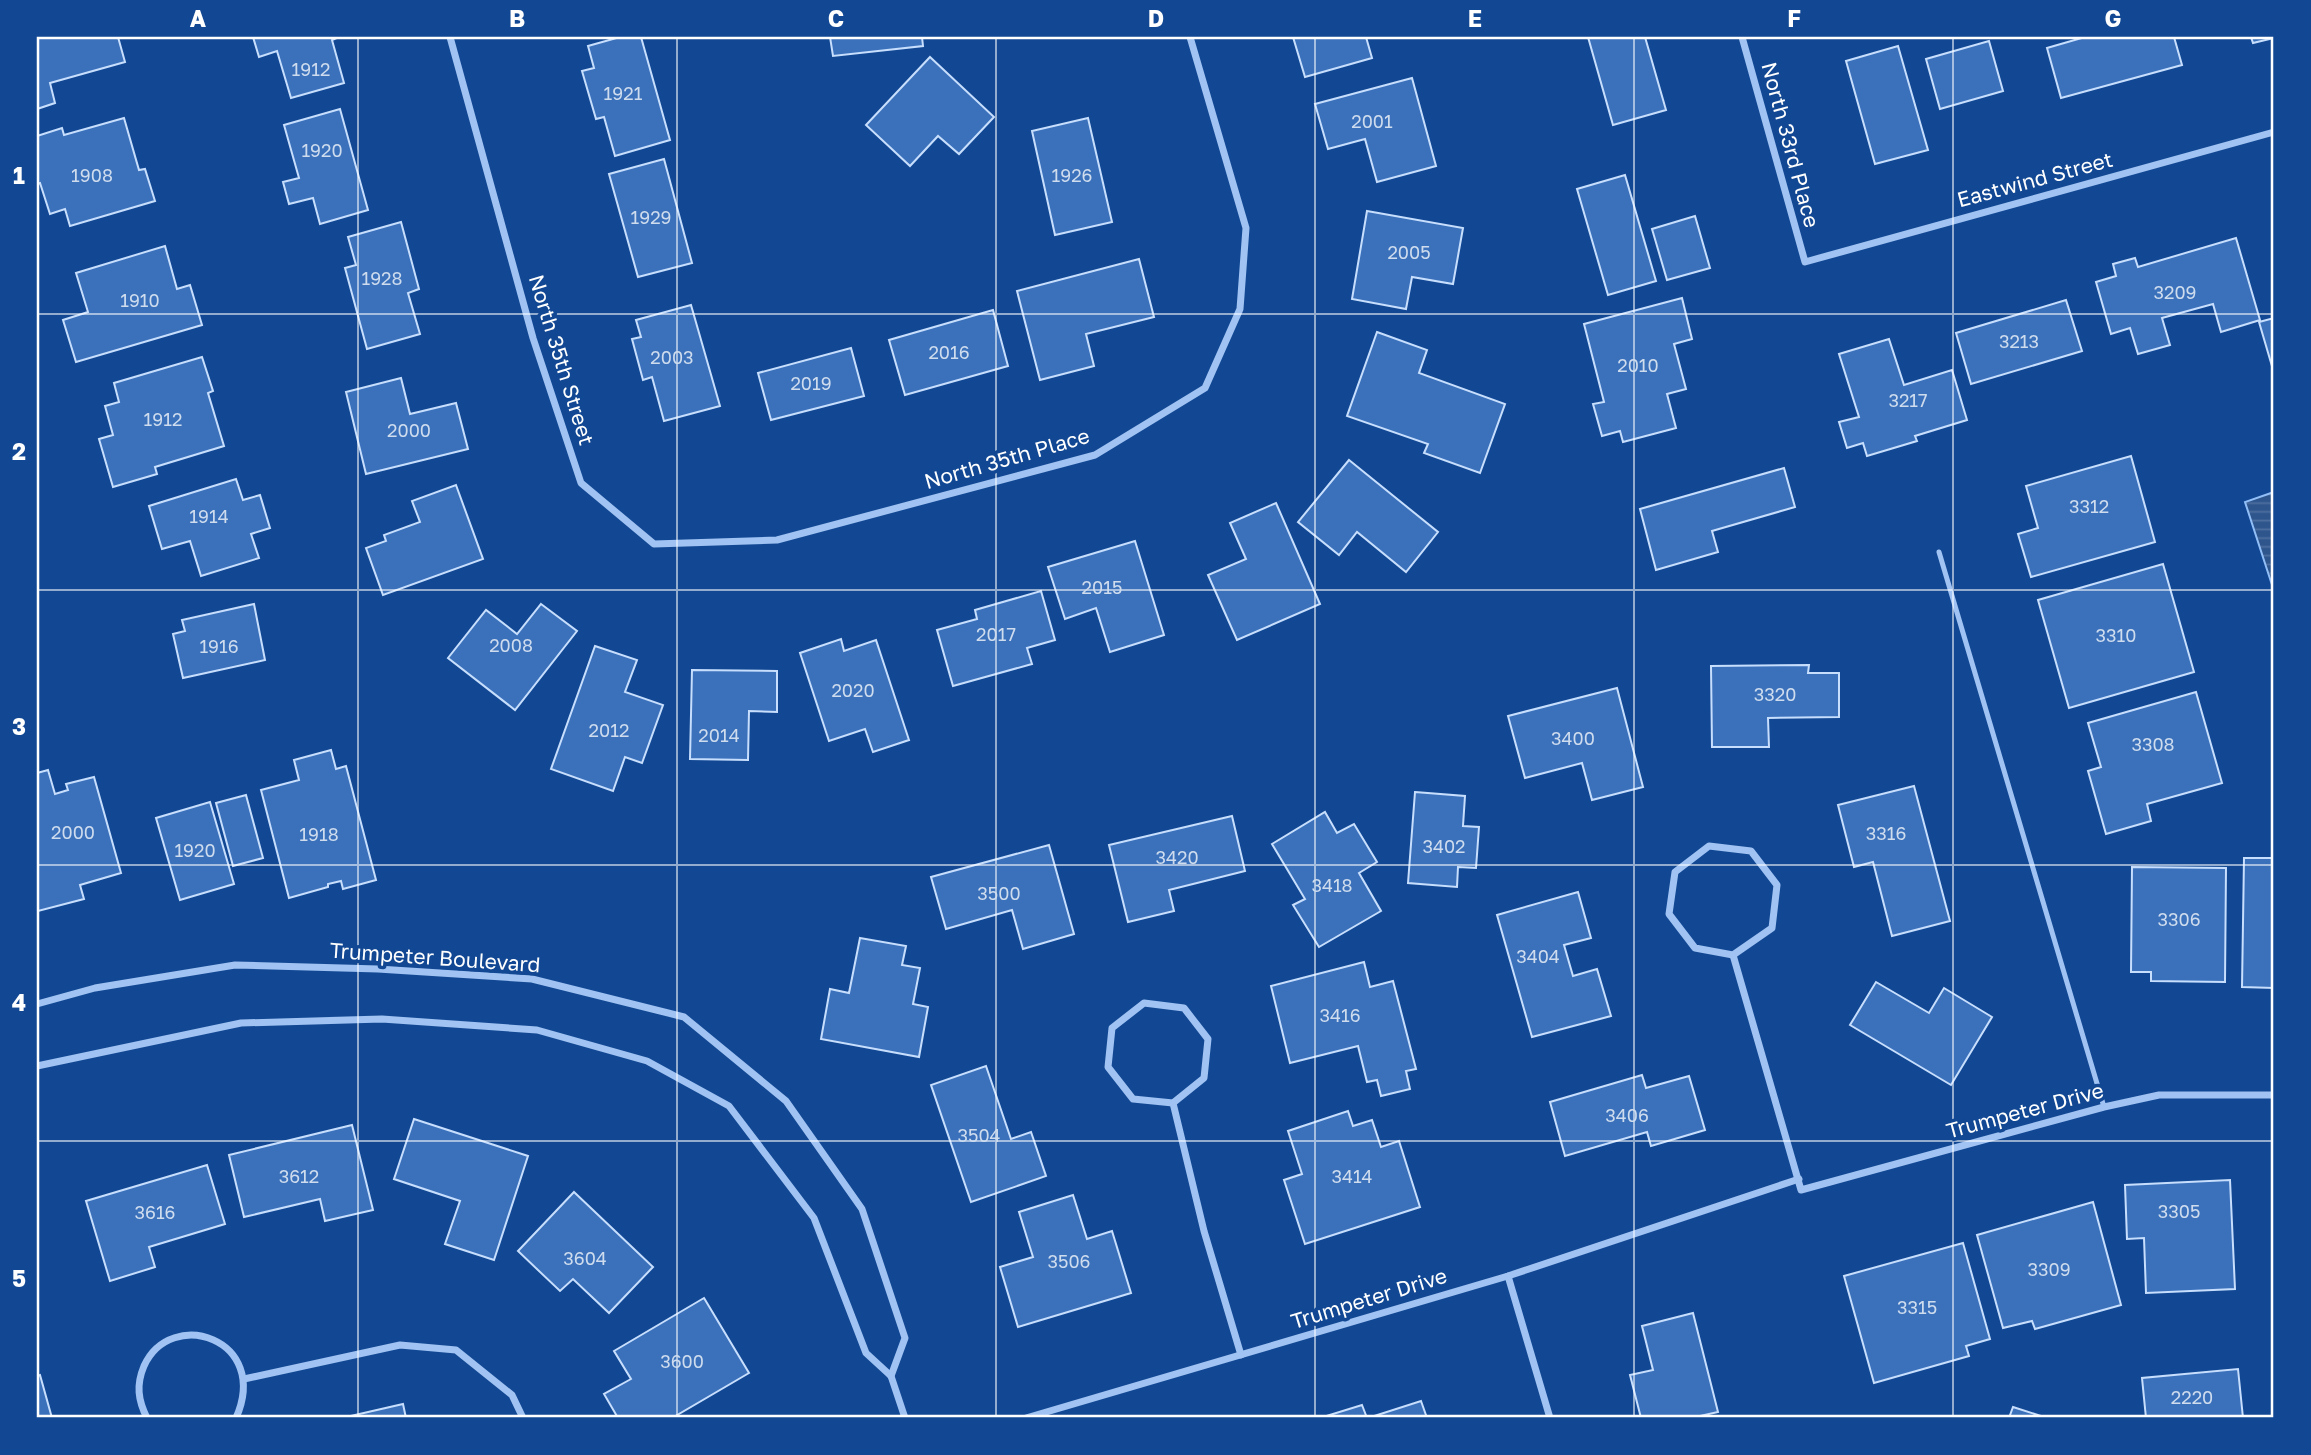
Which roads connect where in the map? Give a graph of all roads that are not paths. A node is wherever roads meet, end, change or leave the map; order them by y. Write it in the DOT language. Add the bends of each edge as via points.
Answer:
graph roads {
  1 [pos="450,37"];
  2 [pos="1190,37"];
  3 [pos="1742,37"];
  4 [pos="2274,132"];
  5 [pos="1805,262"];
  6 [pos="777,540"];
  7 [pos="1939,552"];
  8 [pos="1733,954"];
  9 [pos="37,1004"];
  10 [pos="37,1066"];
  11 [pos="2274,1095"];
  12 [pos="1173,1103"];
  13 [pos="2104,1107"];
  14 [pos="1798,1180"];
  15 [pos="1508,1276"];
  16 [pos="1241,1355"];
  17 [pos="891,1376"];
  18 [pos="244,1379"];
  19 [pos="147,1418"];
  20 [pos="236,1418"];
  21 [pos="523,1418"];
  22 [pos="905,1418"];
  23 [pos="1026,1418"];
  24 [pos="1550,1418"];
  1 -- 6 [label="street, North 35th Street" via="533,338 581,482 654,544"];
  2 -- 6 [label="street, North 35th Place" via="1246,228 1240,309 1205,388 1095,455"];
  3 -- 5 [label="street, North 33rd Place"];
  4 -- 5 [label="street, Eastwind Street"];
  7 -- 13 [label="lane"];
  8 -- 8 [label="street" via="1772,928 1777,885 1751,850 1709,845 1675,872 1669,914 1695,948"];
  8 -- 14 [label="street"];
  9 -- 17 [label="street, Trumpeter Boulevard" via="94,988 235,965 532,979 684,1017 786,1101 862,1209 905,1338"];
  10 -- 17 [label="street" via="241,1023 382,1019 537,1030 647,1061 729,1106 814,1218 866,1353"];
  11 -- 13 [label="street, Trumpeter Drive" via="2159,1095"];
  12 -- 12 [label="street" via="1204,1078 1209,1039 1184,1007 1144,1003 1112,1028 1108,1068 1133,1099"];
  12 -- 16 [label="street"];
  13 -- 14 [label="street, Trumpeter Drive" via="1801,1190"];
  14 -- 15 [label="street, Trumpeter Drive"];
  15 -- 16 [label="street, Trumpeter Drive"];
  15 -- 24 [label="street"];
  16 -- 23 [label="street, Trumpeter Drive"];
  17 -- 22 [label="street"];
  18 -- 19 [label="street" via="237,1360 223,1344 204,1336 183,1336 163,1343 148,1358 139,1377 139,1398"];
  18 -- 20 [label="street" via="244,1400"];
  18 -- 21 [label="street" via="400,1345 456,1350 512,1395"];
}
